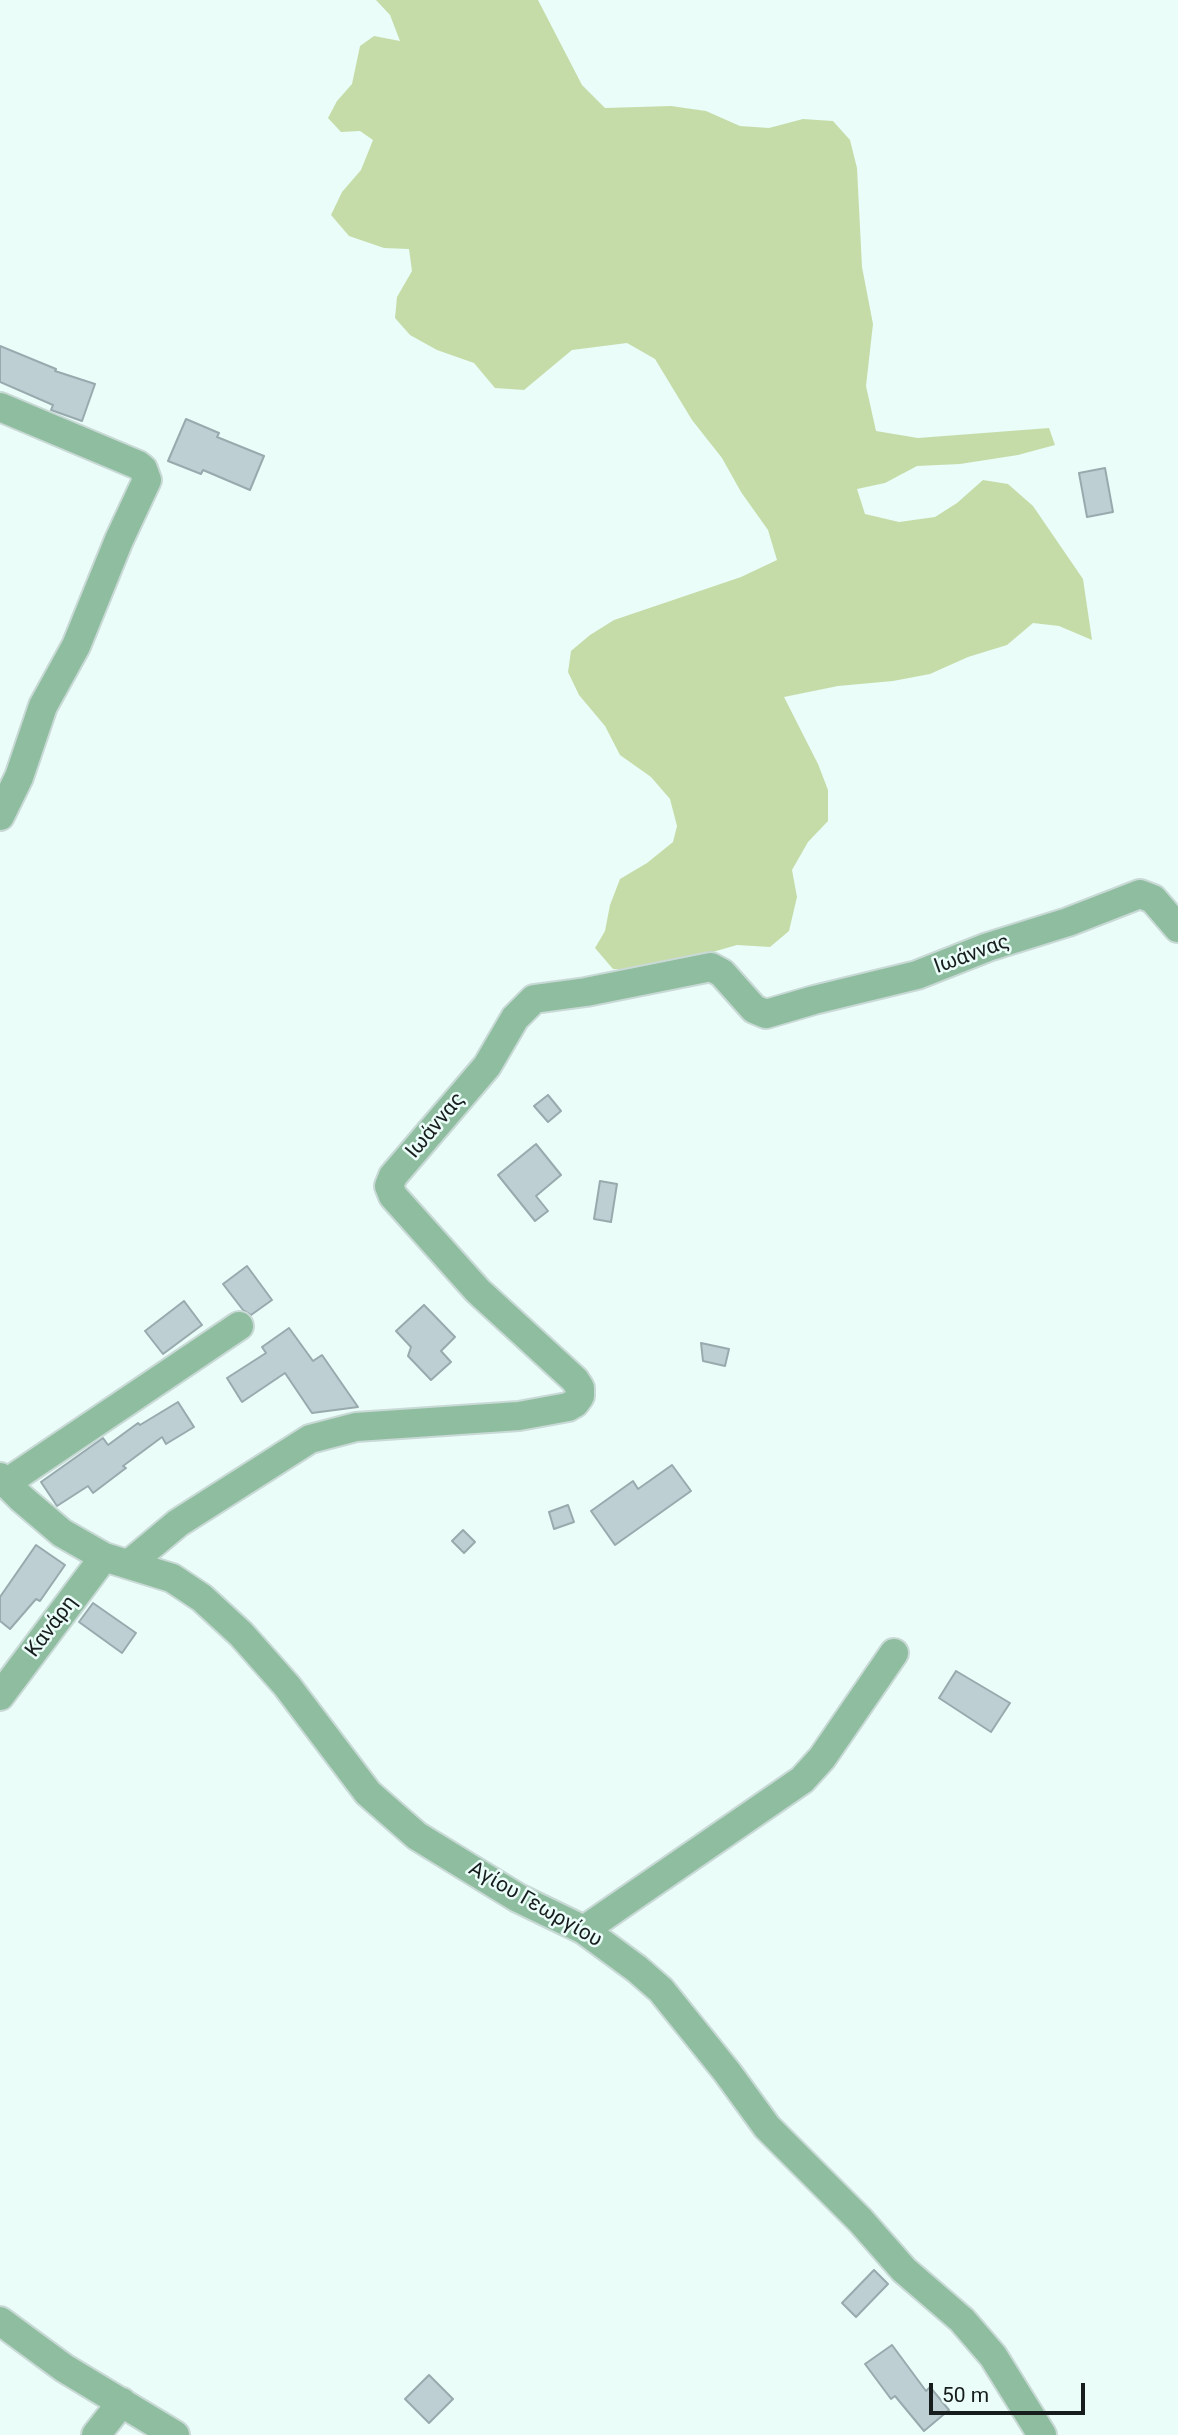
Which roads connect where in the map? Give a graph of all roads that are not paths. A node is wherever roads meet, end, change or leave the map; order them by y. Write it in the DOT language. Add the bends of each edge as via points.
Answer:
graph roads {
  1 [pos="0,407"];
  2 [pos="0,816"];
  3 [pos="1178,928"];
  4 [pos="239,1326"];
  5 [pos="3,1480"];
  6 [pos="116,1560"];
  7 [pos="894,1653"];
  8 [pos="0,1696"];
  9 [pos="584,1930"];
  10 [pos="0,2321"];
  11 [pos="122,2402"];
  12 [pos="96,2435"];
  13 [pos="174,2435"];
  14 [pos="1042,2435"];
  1 -- 2 [label="street" via="138,465 147,480 76,646 43,706"];
  3 -- 6 [label="street, Ιωάννας" via="1153,900 1140,894 917,975 766,1014 754,1009 711,967 534,999 515,1018 487,1066 389,1186 478,1291 575,1380 580,1388 575,1403 519,1416 356,1427 310,1439"];
  4 -- 5 [label="street"];
  5 -- 6 [label="street, Αγίου Γεωργίου" via="62,1533"];
  6 -- 8 [label="street, Κανάρη"];
  6 -- 9 [label="street, Αγίου Γεωργίου" via="172,1578 202,1598 287,1686 368,1793 417,1836 518,1899"];
  7 -- 9 [label="street" via="802,1780"];
  9 -- 14 [label="street, Αγίου Γεωργίου" via="661,1990 767,2127 904,2270 962,2320 993,2356"];
  10 -- 11 [label="street" via="64,2368"];
  11 -- 12 [label="street"];
  11 -- 13 [label="street"];
}
